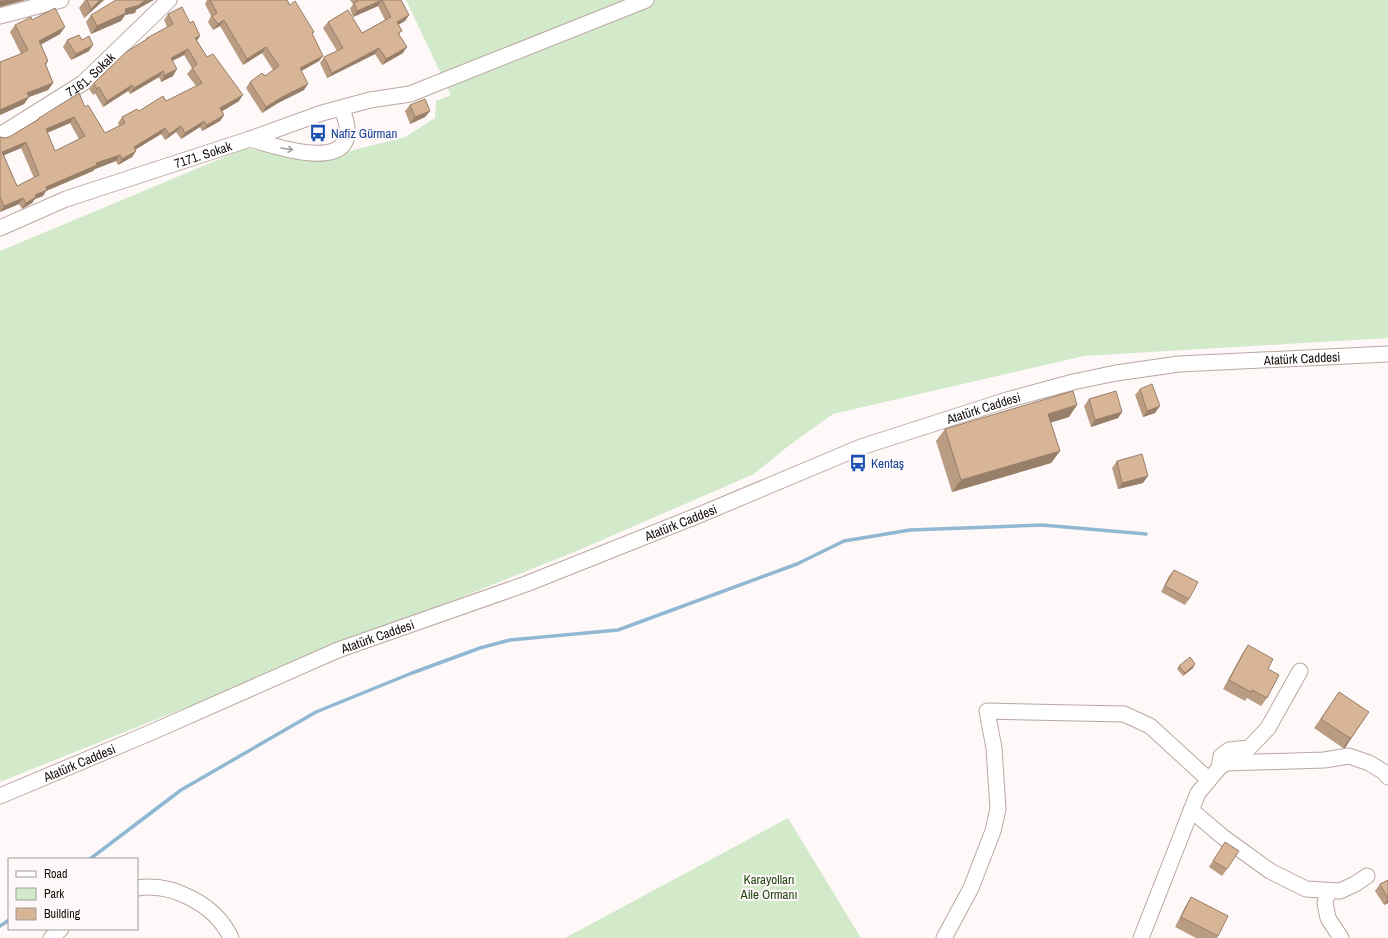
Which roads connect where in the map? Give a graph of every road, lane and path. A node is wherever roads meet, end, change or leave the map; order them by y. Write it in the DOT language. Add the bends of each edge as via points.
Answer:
graph roads {
  1 [pos="62,0"];
  2 [pos="169,0"];
  3 [pos="646,0"];
  4 [pos="0,16"];
  5 [pos="342,108"];
  6 [pos="0,135"];
  7 [pos="250,139"];
  8 [pos="0,228"];
  9 [pos="1388,354"];
  10 [pos="1300,671"];
  11 [pos="1219,768"];
  12 [pos="1388,777"];
  13 [pos="1209,780"];
  14 [pos="0,796"];
  15 [pos="1191,810"];
  16 [pos="1367,876"];
  17 [pos="138,888"];
  18 [pos="1328,891"];
  19 [pos="60,930"];
  20 [pos="1144,937"];
  21 [pos="51,938"];
  22 [pos="231,938"];
  23 [pos="944,938"];
  24 [pos="1340,938"];
  1 -- 4 [label="street"];
  2 -- 6 [label="street, 7161. Sokak" via="83,84"];
  3 -- 5 [label="street, 7171. Sokak" via="410,94 370,100"];
  5 -- 7 [label="street, 7171. Sokak"];
  7 -- 5 [label="street, one-way" via="280,148 315,154 329,152 341,146 347,137 348,130"];
  7 -- 8 [label="street, 7171. Sokak" via="66,199"];
  9 -- 14 [label="street, Atatürk Caddesi" via="1179,364 1072,382 1000,402 861,447 526,584 338,650"];
  10 -- 11 [label="street" via="1268,728 1249,748 1229,750 1221,756"];
  11 -- 12 [label="street" via="1226,763 1324,760 1349,756 1369,763"];
  11 -- 13 [label="street"];
  13 -- 15 [label="street" via="1198,793"];
  13 -- 23 [label="street" via="1150,726 1124,714 987,711 994,748 998,809 993,831 971,888"];
  15 -- 18 [label="street" via="1270,871 1306,889"];
  15 -- 20 [label="street"];
  16 -- 18 [label="street" via="1340,891"];
  17 -- 22 [label="street" via="166,888 201,904 217,918"];
  18 -- 24 [label="street" via="1325,904 1328,918"];
  19 -- 21 [label="street"];
}
